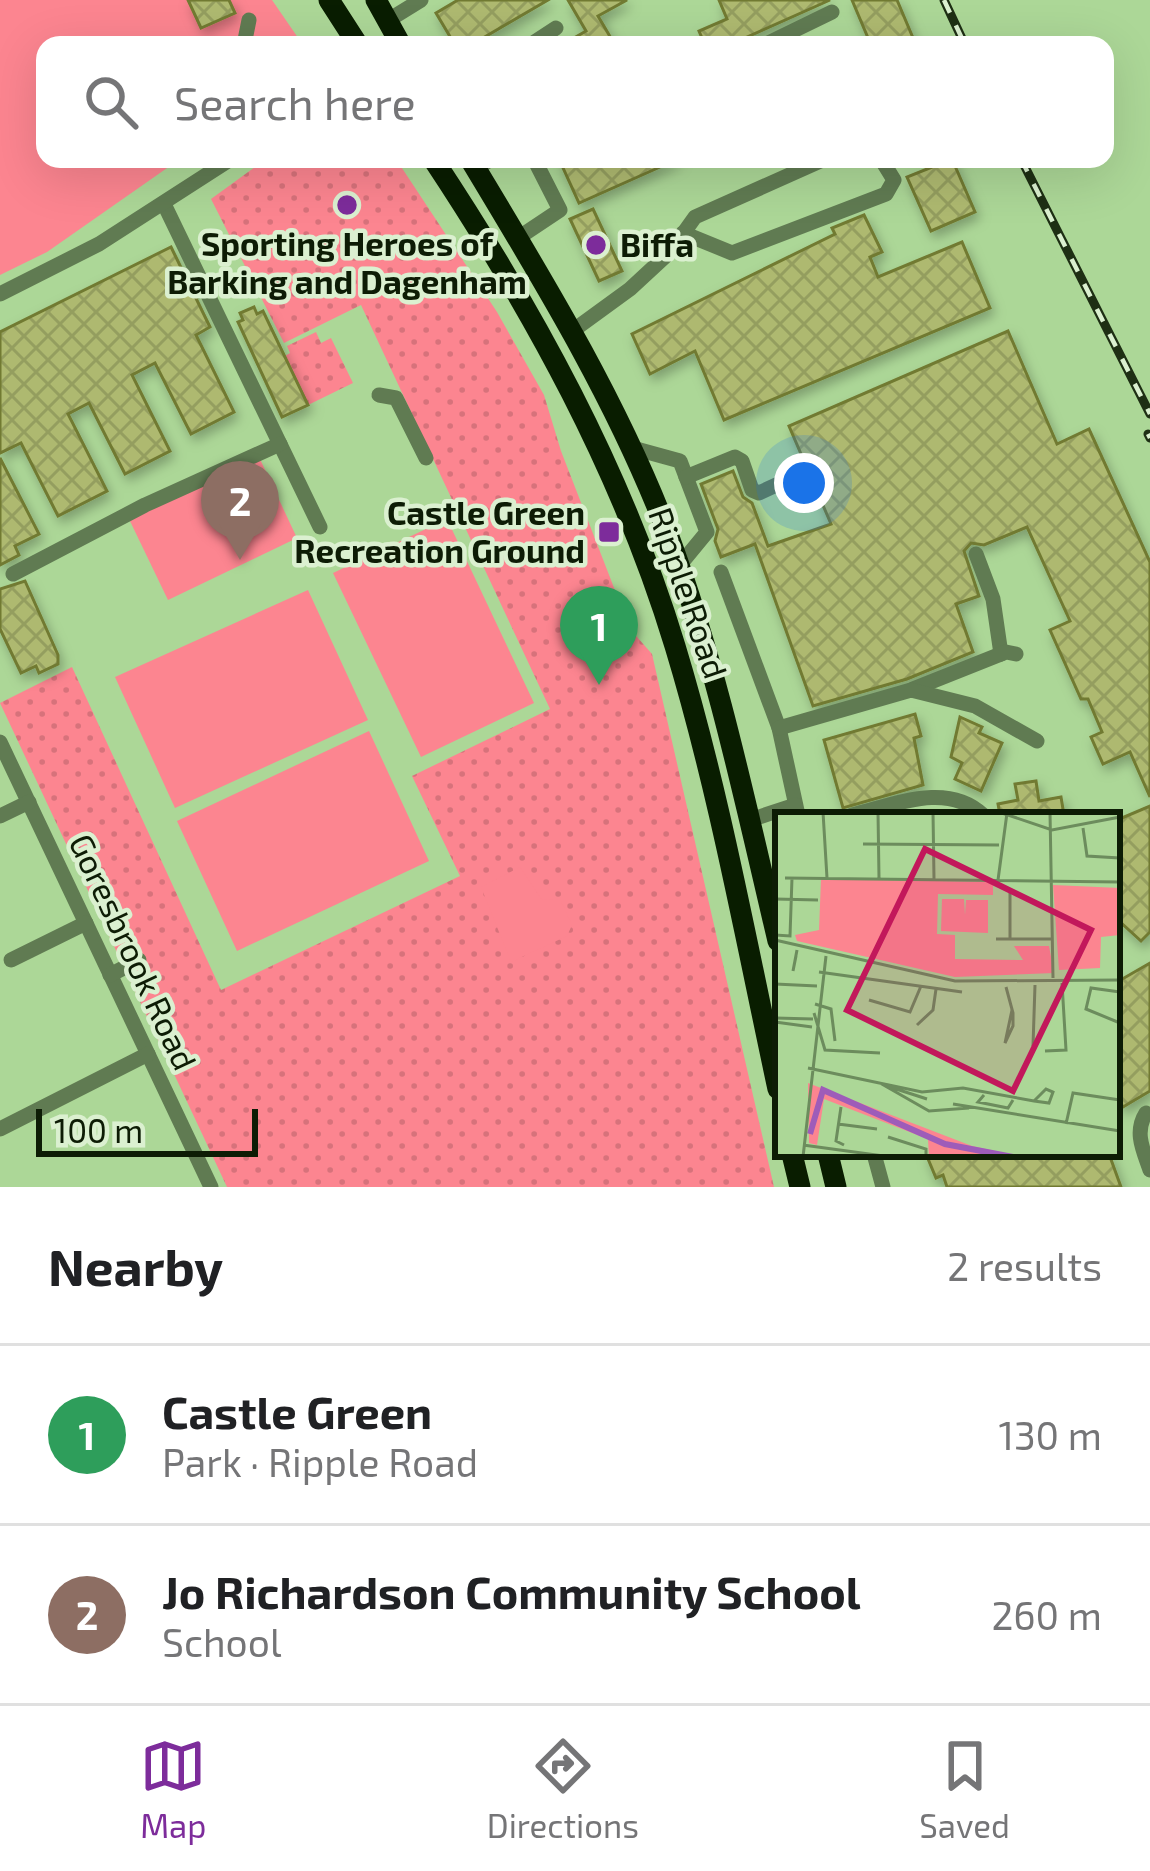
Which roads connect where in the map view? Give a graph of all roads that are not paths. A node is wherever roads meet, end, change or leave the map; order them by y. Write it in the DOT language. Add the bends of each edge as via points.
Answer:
graph roads {
  1 [pos="329,0"];
  2 [pos="376,0"];
  3 [pos="422,0"];
  4 [pos="832,12"];
  5 [pos="249,20"];
  6 [pos="387,20"];
  7 [pos="556,28"];
  8 [pos="346,35"];
  9 [pos="246,36"];
  10 [pos="396,36"];
  11 [pos="544,36"];
  12 [pos="783,36"];
  13 [pos="218,168"];
  14 [pos="439,168"];
  15 [pos="482,168"];
  16 [pos="538,168"];
  17 [pos="805,168"];
  18 [pos="887,168"];
  19 [pos="164,204"];
  20 [pos="683,233"];
  21 [pos="518,238"];
  22 [pos="0,293"];
  23 [pos="571,332"];
  24 [pos="379,394"];
  25 [pos="280,444"];
  26 [pos="629,447"];
  27 [pos="426,458"];
  28 [pos="686,477"];
  29 [pos="787,480"];
  30 [pos="320,527"];
  31 [pos="976,554"];
  32 [pos="679,566"];
  33 [pos="721,572"];
  34 [pos="13,574"];
  35 [pos="910,690"];
  36 [pos="779,728"];
  37 [pos="1037,741"];
  38 [pos="0,742"];
  39 [pos="28,802"];
  40 [pos="796,810"];
  41 [pos="864,812"];
  42 [pos="979,812"];
  43 [pos="775,814"];
  44 [pos="0,816"];
  45 [pos="749,820"];
  46 [pos="86,922"];
  47 [pos="775,928"];
  48 [pos="11,960"];
  49 [pos="139,960"];
  50 [pos="110,975"];
  51 [pos="148,1054"];
  52 [pos="775,1075"];
  53 [pos="1146,1113"];
  54 [pos="0,1129"];
  55 [pos="793,1157"];
  56 [pos="829,1157"];
  57 [pos="875,1157"];
  58 [pos="1150,1170"];
  59 [pos="211,1187"];
  60 [pos="800,1187"];
  61 [pos="836,1187"];
  62 [pos="883,1187"];
  1 -- 8 [label="highway"];
  2 -- 6 [label="highway"];
  3 -- 6 [label="street"];
  4 -- 12 [label="street"];
  5 -- 9 [label="street"];
  6 -- 10 [label="highway"];
  7 -- 11 [label="street"];
  13 -- 19 [label="street"];
  14 -- 52 [label="highway, Ripple Road" via="524,302 631,525 703,751"];
  15 -- 21 [label="highway, Ripple Road"];
  16 -- 21 [label="street" via="560,210"];
  17 -- 20 [label="street" via="695,217"];
  18 -- 20 [label="street" via="894,180 886,194 732,254"];
  19 -- 22 [label="street"];
  19 -- 25 [label="street"];
  20 -- 23 [label="street" via="630,289"];
  21 -- 23 [label="highway, Ripple Road"];
  23 -- 26 [label="highway, Ripple Road"];
  24 -- 27 [label="street" via="396,398"];
  25 -- 30 [label="street"];
  25 -- 34 [label="street"];
  26 -- 28 [label="street" via="680,461"];
  26 -- 32 [label="highway, Ripple Road"];
  28 -- 29 [label="street" via="735,457 752,490"];
  28 -- 32 [label="street" via="707,532"];
  31 -- 35 [label="street" via="1009,654"];
  32 -- 45 [label="highway, Ripple Road"];
  33 -- 36 [label="street"];
  35 -- 36 [label="street"];
  35 -- 37 [label="street" via="975,706"];
  36 -- 40 [label="street"];
  38 -- 39 [label="street, Goresbrook Road"];
  39 -- 44 [label="street"];
  39 -- 46 [label="street, Goresbrook Road"];
  41 -- 42 [label="street" via="926,797 970,803"];
  43 -- 45 [label="street"];
  45 -- 47 [label="highway, Ripple Road"];
  46 -- 48 [label="street"];
  46 -- 50 [label="street, Goresbrook Road"];
  49 -- 50 [label="street"];
  50 -- 51 [label="street, Goresbrook Road"];
  51 -- 54 [label="street"];
  51 -- 59 [label="street, Goresbrook Road"];
  53 -- 58 [label="street" via="1139,1124"];
  55 -- 60 [label="highway"];
  56 -- 61 [label="highway"];
  57 -- 62 [label="street"];
}
